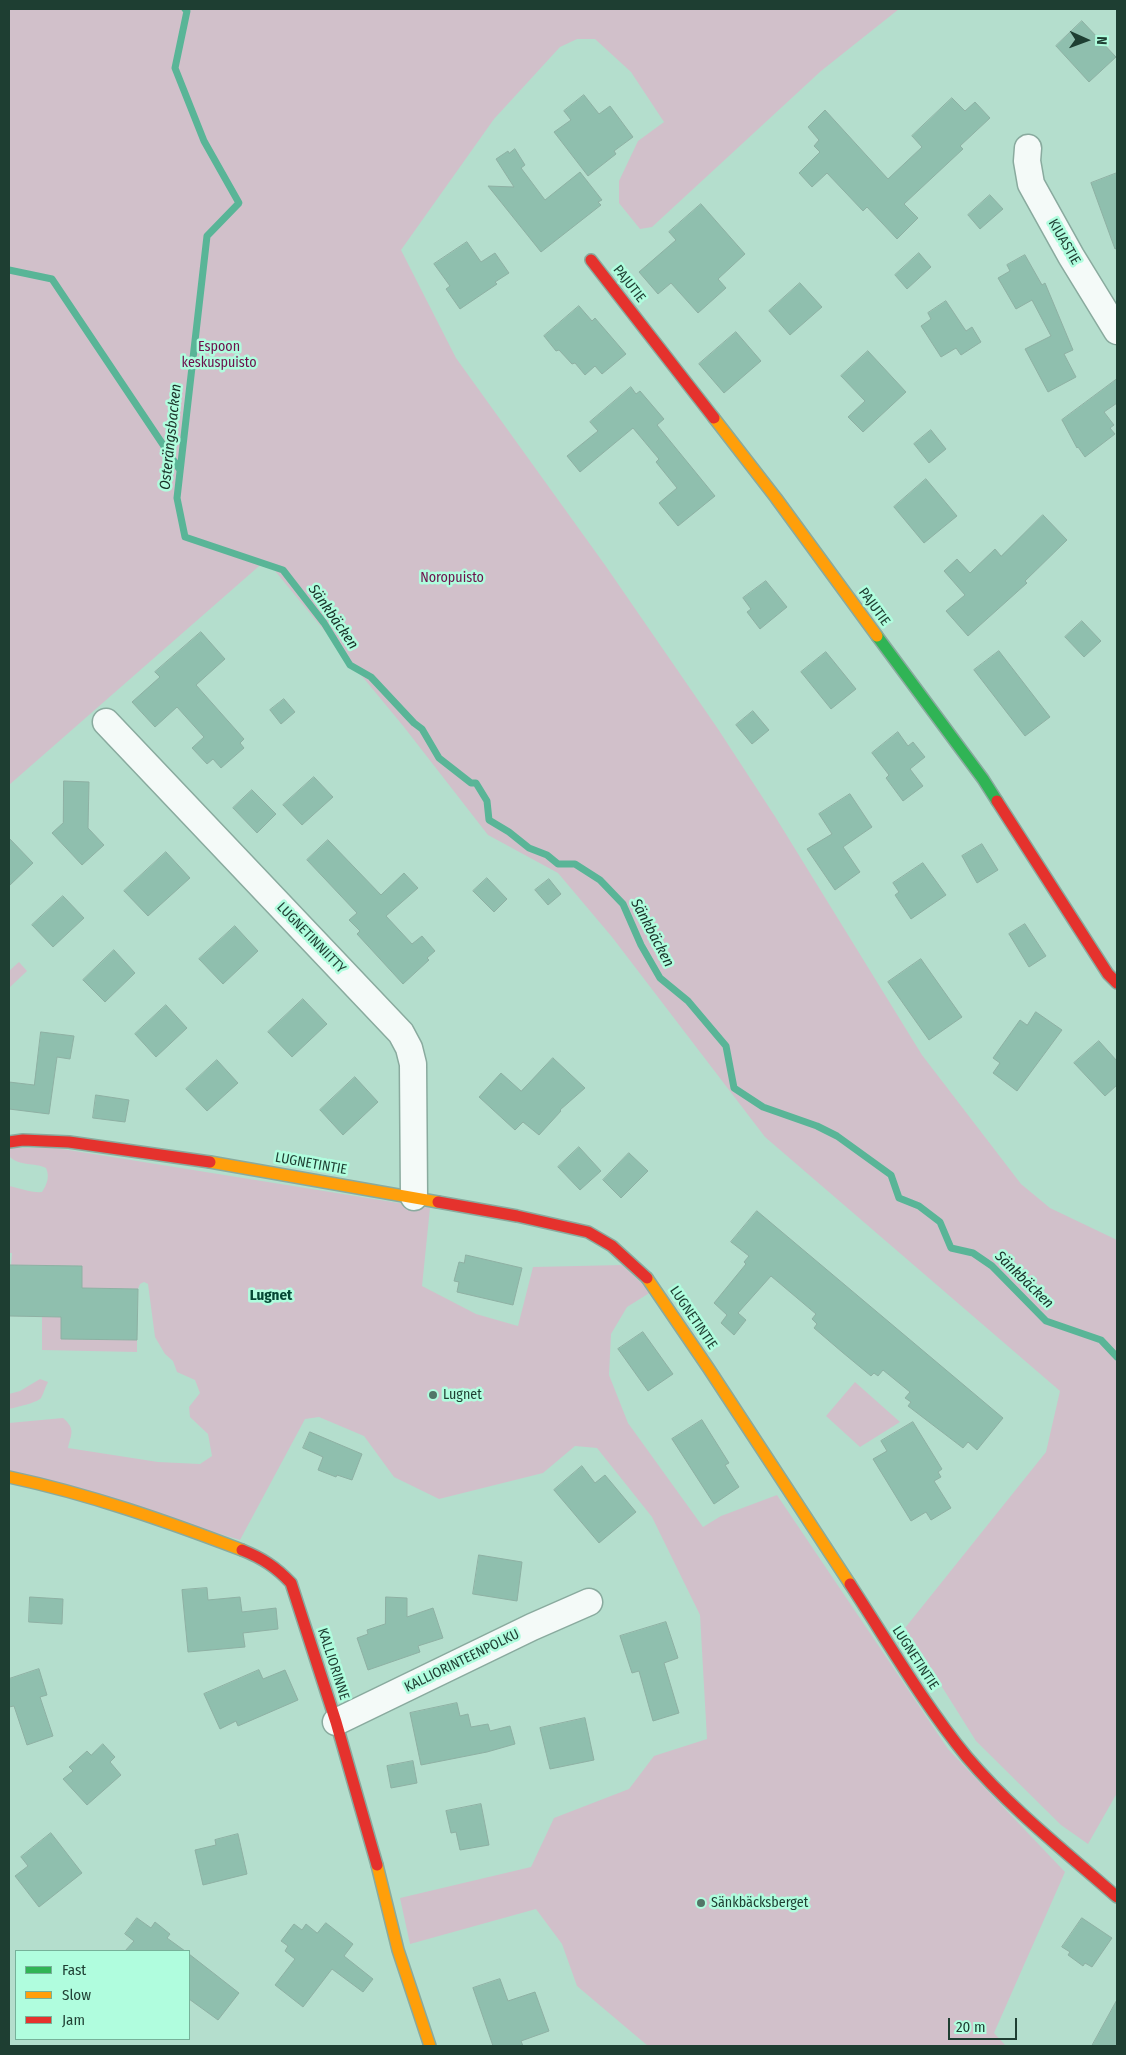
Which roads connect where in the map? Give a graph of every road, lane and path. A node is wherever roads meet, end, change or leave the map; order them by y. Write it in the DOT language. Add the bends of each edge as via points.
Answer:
graph roads {
  1 [pos="1028,148"];
  2 [pos="591,260"];
  3 [pos="1117,331"];
  4 [pos="106,722"];
  5 [pos="1117,983"];
  6 [pos="9,1142"];
  7 [pos="414,1197"];
  8 [pos="9,1477"];
  9 [pos="589,1602"];
  10 [pos="336,1722"];
  11 [pos="1117,1897"];
  12 [pos="430,2046"];
  1 -- 3 [label="street, KIUASTIE" via="1031,184"];
  2 -- 5 [label="street, PAJUTIE" via="776,498 983,779 1108,974"];
  4 -- 7 [label="street, LUGNETINNIITTY" via="401,1033 413,1064"];
  6 -- 7 [label="street, LUGNETINTIE" via="78,1143 206,1161"];
  7 -- 11 [label="street, LUGNETINTIE" via="588,1232 612,1246 649,1280 933,1712 979,1771"];
  8 -- 10 [label="street, KALLIORINNE" via="64,1489 199,1534 262,1558 278,1569 291,1583"];
  9 -- 10 [label="street, KALLIORINTEENPOLKU"];
  10 -- 12 [label="street, KALLIORINNE" via="398,1950"];
}
